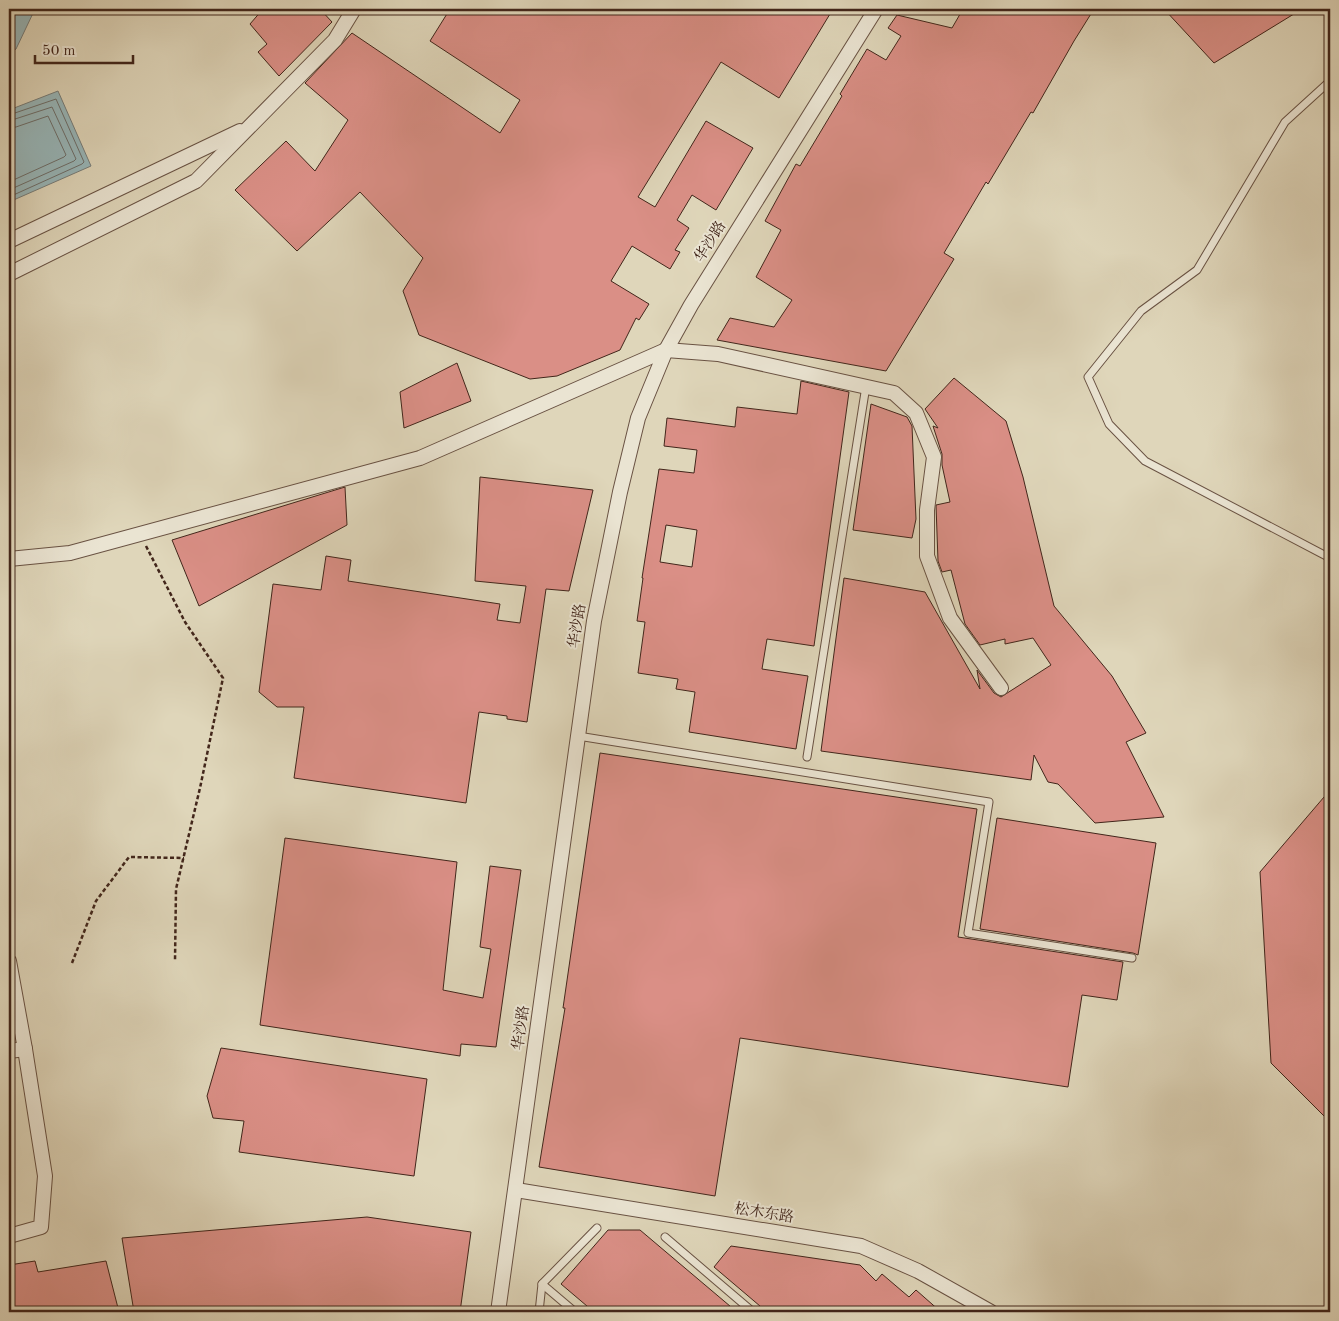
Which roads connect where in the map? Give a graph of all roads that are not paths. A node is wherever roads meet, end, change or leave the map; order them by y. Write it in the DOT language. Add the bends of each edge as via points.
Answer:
graph roads {
  1 [pos="354,9"];
  2 [pos="876,9"];
  3 [pos="1330,81"];
  4 [pos="250,126"];
  5 [pos="9,241"];
  6 [pos="9,274"];
  7 [pos="666,350"];
  8 [pos="866,386"];
  9 [pos="1330,558"];
  10 [pos="9,559"];
  11 [pos="1001,688"];
  12 [pos="578,736"];
  13 [pos="807,757"];
  14 [pos="1132,958"];
  15 [pos="9,960"];
  16 [pos="25,1049"];
  17 [pos="9,1051"];
  18 [pos="516,1190"];
  19 [pos="597,1228"];
  20 [pos="9,1236"];
  21 [pos="665,1237"];
  22 [pos="542,1284"];
  23 [pos="498,1312"];
  24 [pos="539,1312"];
  25 [pos="575,1312"];
  26 [pos="753,1312"];
  27 [pos="992,1312"];
  1 -- 4 [label="street" via="335,40"];
  2 -- 7 [label="street, 华沙路"];
  3 -- 9 [label="lane" via="1285,122 1197,270 1141,312 1088,377 1109,424 1145,461"];
  4 -- 5 [label="street"];
  4 -- 6 [label="street" via="196,181"];
  7 -- 8 [label="street" via="718,354"];
  7 -- 10 [label="street" via="420,458 70,553"];
  7 -- 12 [label="street, 华沙路" via="638,418 620,492 594,621"];
  8 -- 11 [label="street" via="894,393 916,413 934,457 927,510 927,556 950,618"];
  8 -- 13 [label="lane"];
  12 -- 14 [label="lane" via="989,802 968,933"];
  12 -- 18 [label="street, 华沙路"];
  15 -- 16 [label="street"];
  16 -- 17 [label="street"];
  16 -- 20 [label="street" via="45,1176 41,1227"];
  18 -- 23 [label="street, 华沙路"];
  18 -- 27 [label="street, 松木东路" via="861,1246 918,1271"];
  19 -- 22 [label="lane"];
  21 -- 26 [label="lane"];
  22 -- 24 [label="lane"];
  22 -- 25 [label="lane"];
}
